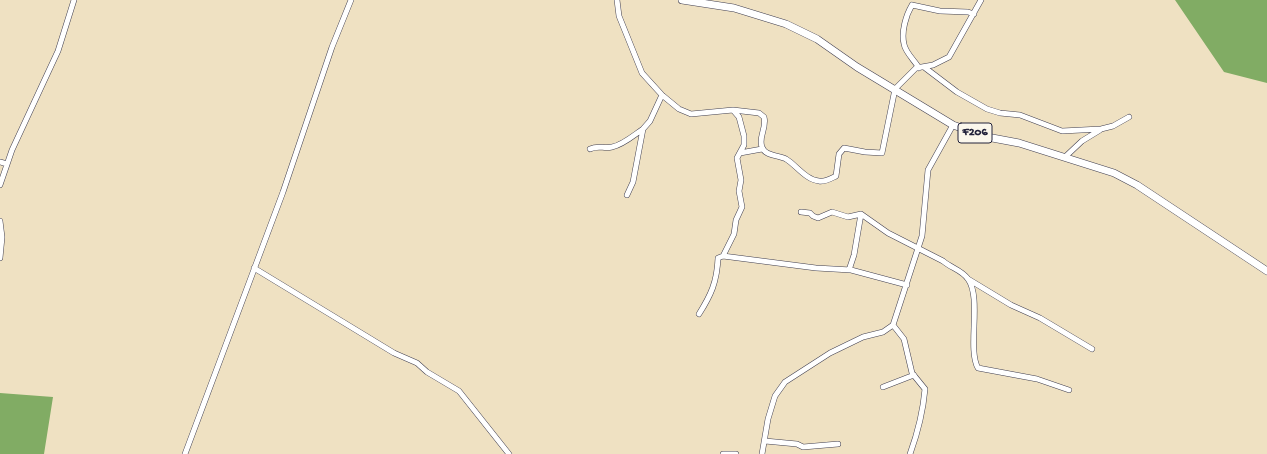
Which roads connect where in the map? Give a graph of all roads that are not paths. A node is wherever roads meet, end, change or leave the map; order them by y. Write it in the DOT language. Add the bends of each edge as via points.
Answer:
graph roads {
  1 [pos="74,0"];
  2 [pos="351,0"];
  3 [pos="617,0"];
  4 [pos="682,0"];
  5 [pos="981,0"];
  6 [pos="912,2"];
  7 [pos="974,14"];
  8 [pos="921,67"];
  9 [pos="895,89"];
  10 [pos="662,95"];
  11 [pos="733,110"];
  12 [pos="1129,117"];
  13 [pos="953,125"];
  14 [pos="644,129"];
  15 [pos="1100,129"];
  16 [pos="590,149"];
  17 [pos="762,149"];
  18 [pos="740,154"];
  19 [pos="1065,158"];
  20 [pos="0,162"];
  21 [pos="7,164"];
  22 [pos="0,185"];
  23 [pos="627,195"];
  24 [pos="801,212"];
  25 [pos="861,214"];
  26 [pos="0,221"];
  27 [pos="919,250"];
  28 [pos="723,256"];
  29 [pos="0,258"];
  30 [pos="254,268"];
  31 [pos="848,270"];
  32 [pos="1267,271"];
  33 [pos="968,279"];
  34 [pos="907,285"];
  35 [pos="698,314"];
  36 [pos="892,325"];
  37 [pos="1092,349"];
  38 [pos="914,375"];
  39 [pos="883,387"];
  40 [pos="1070,390"];
  41 [pos="765,440"];
  42 [pos="838,444"];
  43 [pos="185,454"];
  44 [pos="509,454"];
  45 [pos="723,454"];
  46 [pos="736,454"];
  47 [pos="762,454"];
  48 [pos="910,454"];
  1 -- 21 [label="street" via="58,51"];
  2 -- 30 [label="street"];
  3 -- 10 [label="street" via="619,16 642,73"];
  4 -- 9 [label="main road, F206" via="734,8 786,24 817,40 857,68"];
  5 -- 7 [label="street"];
  6 -- 7 [label="street" via="940,11"];
  6 -- 8 [label="street" via="907,12 904,44"];
  7 -- 8 [label="street" via="949,57"];
  8 -- 9 [label="street" via="911,72"];
  8 -- 15 [label="street" via="968,100 993,111 1020,115 1062,131"];
  9 -- 13 [label="main road, F206"];
  9 -- 17 [label="street" via="882,153 844,148 839,154 836,176 828,180 813,180 791,162 770,155"];
  10 -- 11 [label="street" via="679,109 691,114"];
  10 -- 14 [label="street"];
  11 -- 17 [label="street" via="758,113 764,117 766,124 760,140"];
  11 -- 18 [label="street" via="739,117 743,129 744,145"];
  12 -- 15 [label="street" via="1113,126"];
  13 -- 19 [label="main road, F206"];
  13 -- 27 [label="street" via="928,170"];
  14 -- 16 [label="street" via="612,147"];
  14 -- 23 [label="street" via="633,182"];
  15 -- 19 [label="street" via="1082,141"];
  17 -- 18 [label="street"];
  18 -- 28 [label="street" via="737,158 742,208 736,220 734,234"];
  19 -- 32 [label="main road, F206" via="1114,173 1137,185"];
  20 -- 21 [label="street"];
  21 -- 22 [label="street"];
  24 -- 25 [label="street" via="810,213 818,218 832,212 848,217"];
  25 -- 27 [label="street"];
  25 -- 31 [label="street" via="854,255"];
  26 -- 29 [label="street"];
  27 -- 33 [label="street" via="959,270"];
  27 -- 34 [label="street"];
  28 -- 31 [label="street"];
  28 -- 35 [label="street" via="718,258 718,275 714,288"];
  30 -- 43 [label="street"];
  30 -- 44 [label="street" via="394,354 417,363 459,391"];
  31 -- 34 [label="street"];
  33 -- 37 [label="street" via="1011,306 1040,318"];
  33 -- 40 [label="street" via="973,293 974,351 978,368 1037,379"];
  34 -- 36 [label="street"];
  36 -- 38 [label="street" via="907,344"];
  36 -- 41 [label="street" via="883,332 862,337 830,353 785,382 775,396"];
  38 -- 39 [label="street"];
  38 -- 48 [label="street" via="924,389 923,409"];
  41 -- 42 [label="street" via="808,448"];
  41 -- 47 [label="street"];
  45 -- 46 [label="street"];
}
